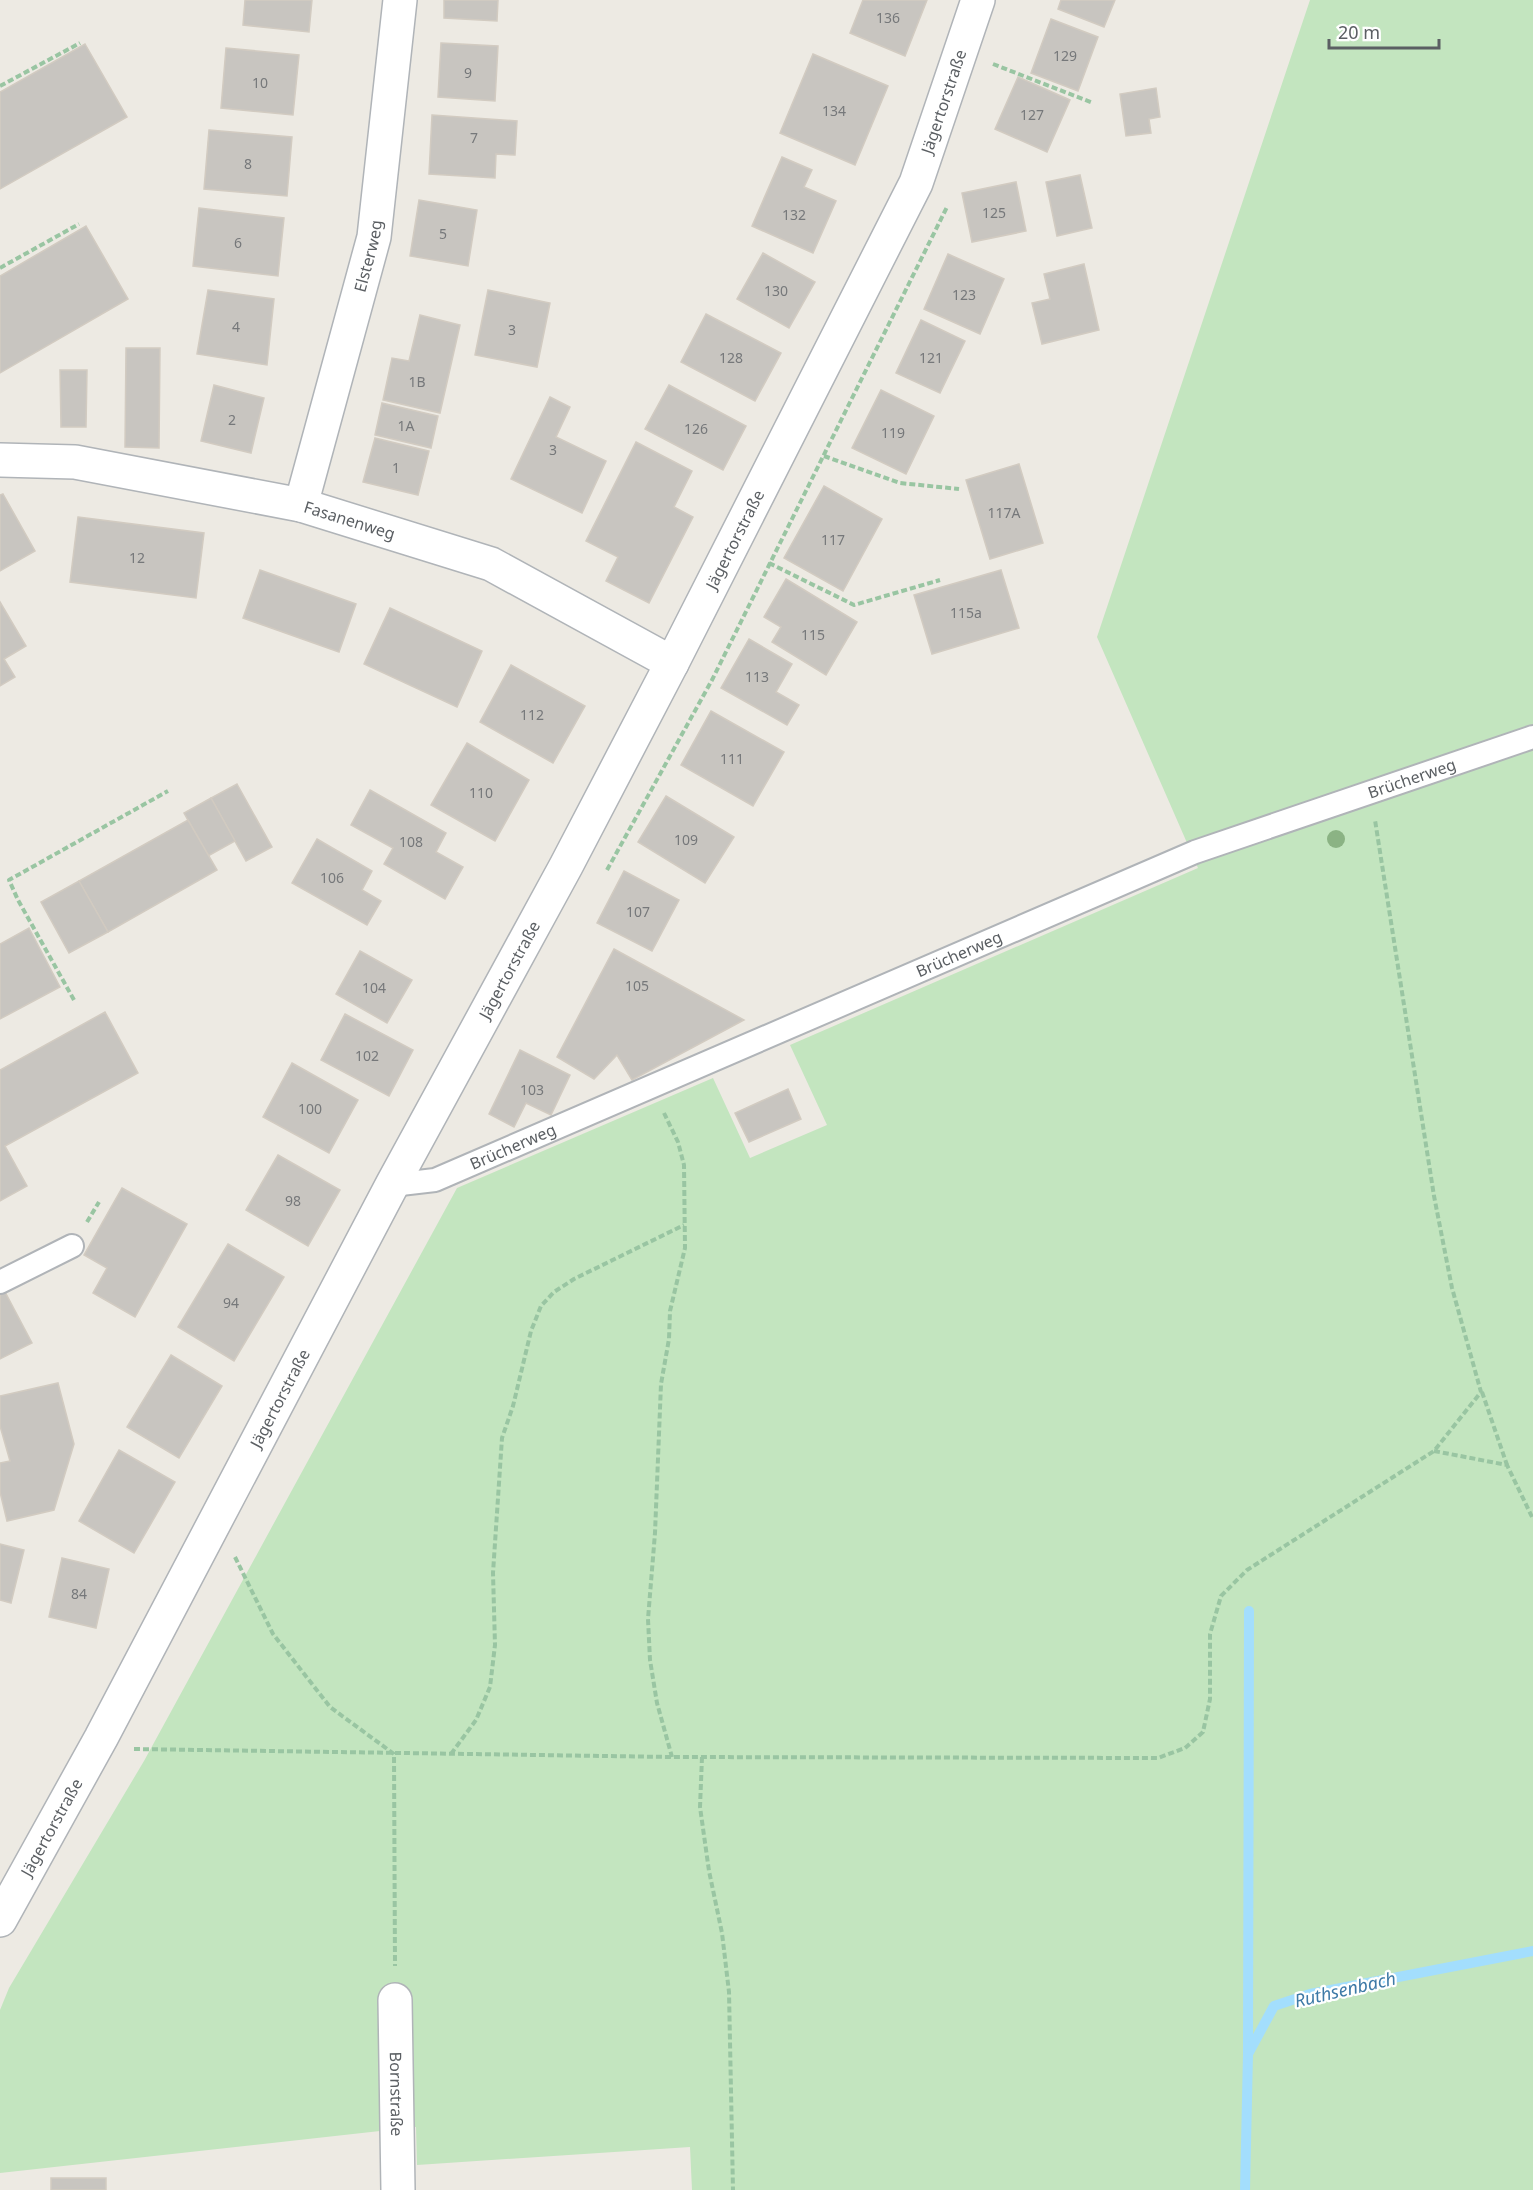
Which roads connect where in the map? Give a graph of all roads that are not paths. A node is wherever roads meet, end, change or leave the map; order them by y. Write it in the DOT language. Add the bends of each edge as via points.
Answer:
graph roads {
  1 [pos="400,0"];
  2 [pos="978,0"];
  3 [pos="0,460"];
  4 [pos="301,505"];
  5 [pos="672,663"];
  6 [pos="1533,737"];
  7 [pos="392,1185"];
  8 [pos="72,1246"];
  9 [pos="0,1282"];
  10 [pos="0,1920"];
  11 [pos="395,2000"];
  12 [pos="398,2190"];
  1 -- 4 [label="street, Elsterweg" via="374,237"];
  2 -- 5 [label="street, Jägertorstraße" via="916,183"];
  3 -- 4 [label="street, Fasanenweg" via="75,462"];
  4 -- 5 [label="street, Fasanenweg" via="491,564"];
  5 -- 7 [label="street, Jägertorstraße"];
  6 -- 7 [label="lane, Brücherweg" via="1195,852 435,1180"];
  7 -- 10 [label="street, Jägertorstraße" via="101,1738"];
  8 -- 9 [label="lane"];
  11 -- 12 [label="street, Bornstraße"];
}
